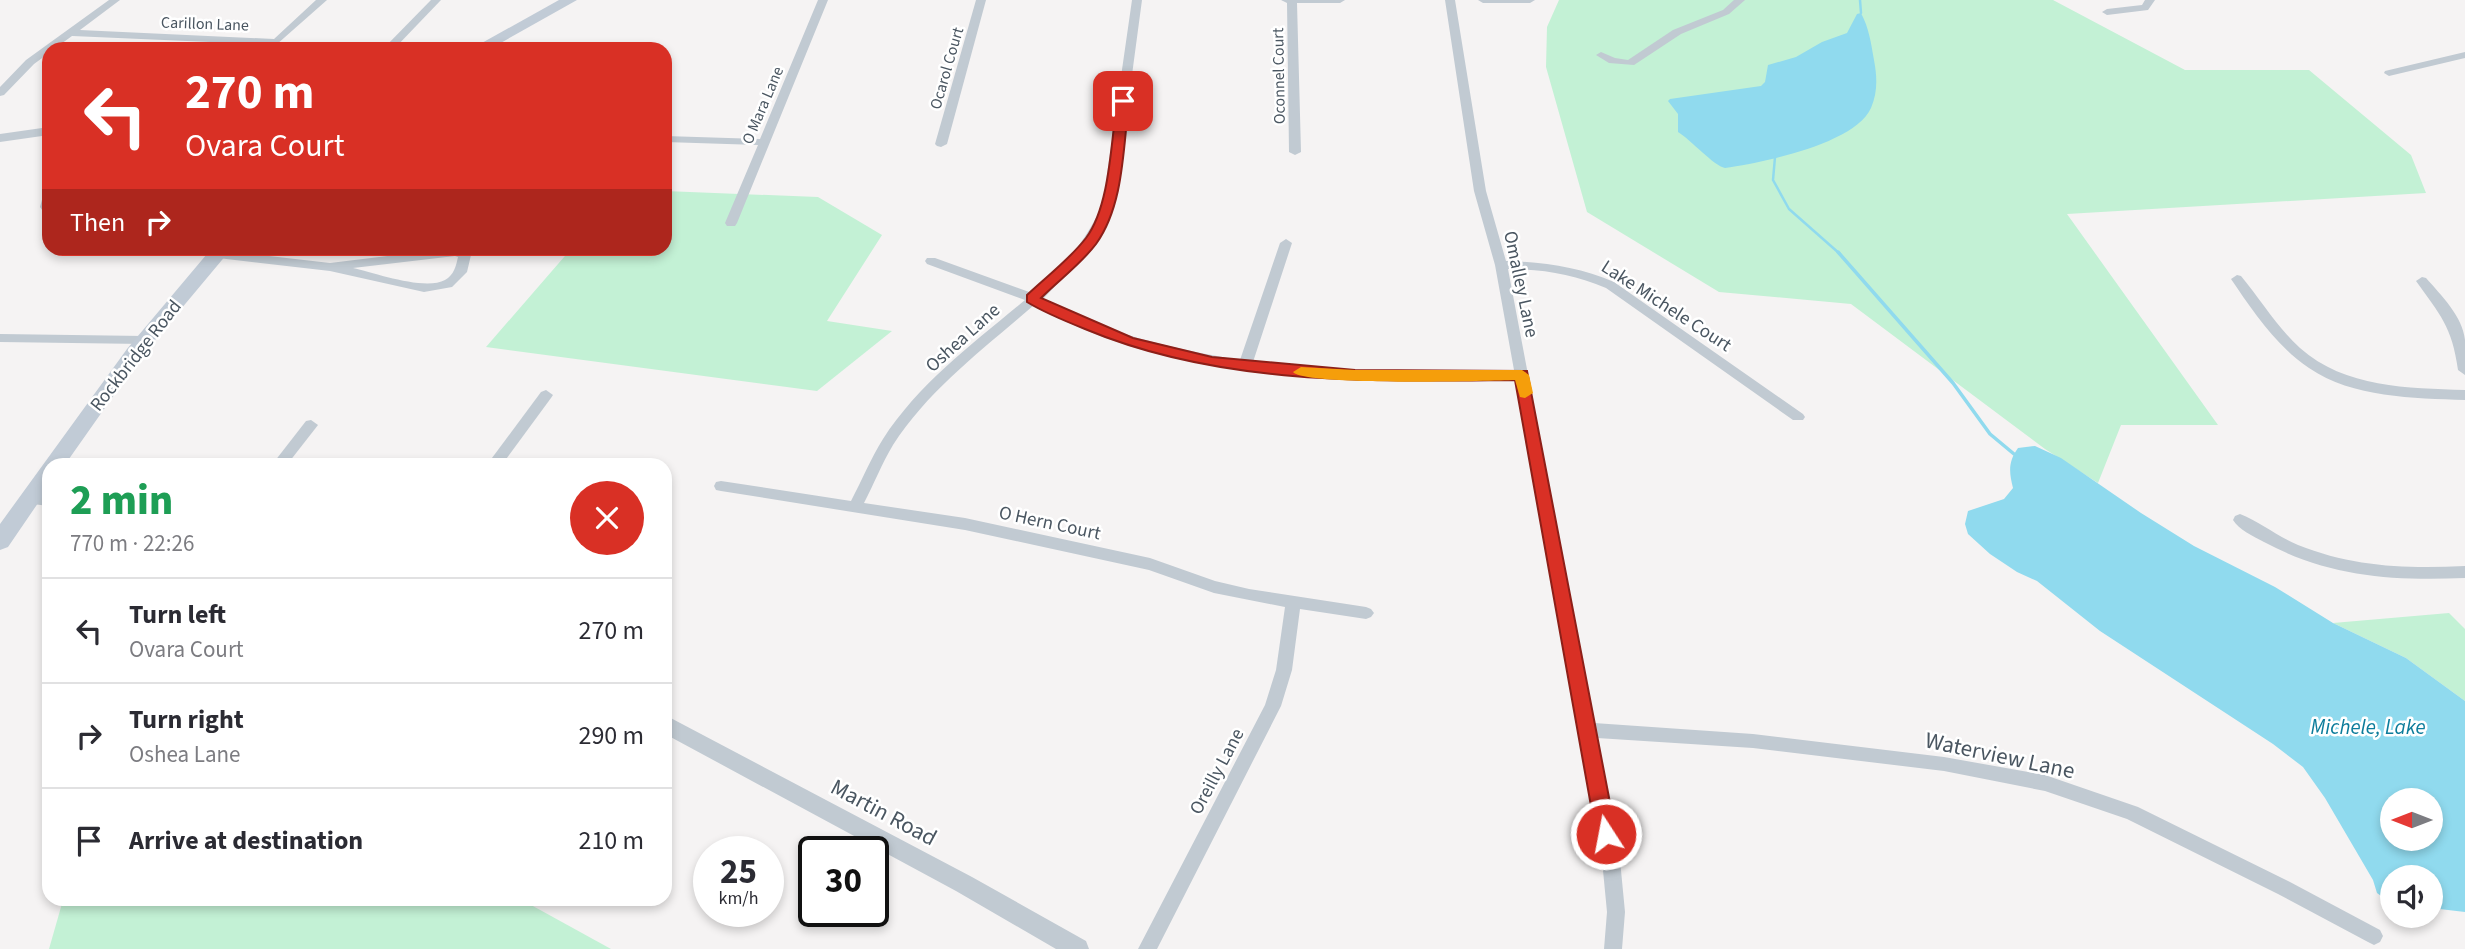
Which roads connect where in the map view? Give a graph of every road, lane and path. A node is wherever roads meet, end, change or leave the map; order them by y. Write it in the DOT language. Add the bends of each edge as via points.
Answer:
graph roads {
  1 [pos="115,0"];
  2 [pos="322,0"];
  3 [pos="436,0"];
  4 [pos="570,0"];
  5 [pos="823,0"];
  6 [pos="981,0"];
  7 [pos="1137,0"];
  8 [pos="1284,0"];
  9 [pos="1292,0"];
  10 [pos="1340,0"];
  11 [pos="1450,0"];
  12 [pos="1483,0"];
  13 [pos="1530,0"];
  14 [pos="1740,0"];
  15 [pos="2151,1"];
  16 [pos="2107,12"];
  17 [pos="70,33"];
  18 [pos="58,42"];
  19 [pos="395,42"];
  20 [pos="493,42"];
  21 [pos="42,53"];
  22 [pos="1601,55"];
  23 [pos="2465,55"];
  24 [pos="2389,73"];
  25 [pos="0,93"];
  26 [pos="42,132"];
  27 [pos="0,138"];
  28 [pos="672,139"];
  29 [pos="764,142"];
  30 [pos="941,144"];
  31 [pos="1295,152"];
  32 [pos="732,223"];
  33 [pos="1286,243"];
  34 [pos="216,256"];
  35 [pos="254,256"];
  36 [pos="422,256"];
  37 [pos="465,256"];
  38 [pos="931,261"];
  39 [pos="1501,265"];
  40 [pos="330,267"];
  41 [pos="2237,279"];
  42 [pos="2422,282"];
  43 [pos="1032,298"];
  44 [pos="0,338"];
  45 [pos="144,340"];
  46 [pos="1245,366"];
  47 [pos="2465,370"];
  48 [pos="1522,375"];
  49 [pos="546,395"];
  50 [pos="2465,395"];
  51 [pos="1798,417"];
  52 [pos="311,425"];
  53 [pos="58,458"];
  54 [pos="284,458"];
  55 [pos="499,458"];
  56 [pos="721,486"];
  57 [pos="40,498"];
  58 [pos="856,505"];
  59 [pos="2240,520"];
  60 [pos="0,541"];
  61 [pos="2465,572"];
  62 [pos="1293,602"];
  63 [pos="1366,613"];
  64 [pos="672,728"];
  65 [pos="1586,730"];
  66 [pos="2374,936"];
  67 [pos="1078,949"];
  68 [pos="1147,949"];
  69 [pos="1613,949"];
  1 -- 17 [label="street"];
  2 -- 17 [label="street, Carillon Lane" via="276,42"];
  3 -- 19 [label="street"];
  4 -- 20 [label="main road"];
  5 -- 29 [label="street, O Mara Lane"];
  6 -- 30 [label="street, Ocarol Court"];
  7 -- 43 [label="street, Oshea Lane" via="1106,213 1090,243"];
  8 -- 9 [label="street"];
  9 -- 10 [label="street"];
  9 -- 31 [label="street, Oconnel Court"];
  11 -- 39 [label="street, Omalley Lane" via="1480,191"];
  12 -- 13 [label="street"];
  14 -- 22 [label="street" via="1727,12 1677,32 1630,64"];
  15 -- 16 [label="street" via="2145,8"];
  17 -- 18 [label="street"];
  21 -- 25 [label="street"];
  23 -- 24 [label="street"];
  26 -- 27 [label="street"];
  28 -- 29 [label="street"];
  29 -- 32 [label="street, O Mara Lane"];
  33 -- 46 [label="street"];
  34 -- 45 [label="main road, Rockbridge Road"];
  35 -- 40 [label="street"];
  36 -- 40 [label="street"];
  37 -- 40 [label="street" via="461,272 448,284 425,288"];
  38 -- 43 [label="street"];
  39 -- 48 [label="street, Omalley Lane"];
  39 -- 51 [label="street, Lake Michele Court" via="1556,267 1610,285"];
  41 -- 50 [label="street" via="2296,351 2328,373 2365,386"];
  42 -- 47 [label="street" via="2448,311 2462,341"];
  43 -- 46 [label="street" via="1129,342"];
  43 -- 58 [label="street, Oshea Lane" via="917,405 892,436"];
  44 -- 45 [label="street"];
  45 -- 53 [label="main road, Rockbridge Road"];
  46 -- 48 [label="street" via="1355,376"];
  48 -- 65 [label="street, Omalley Lane"];
  49 -- 55 [label="street"];
  52 -- 54 [label="street"];
  56 -- 58 [label="street, O Hern Court"];
  57 -- 60 [label="main road"];
  58 -- 62 [label="street, O Hern Court" via="1060,543 1150,565 1214,587"];
  59 -- 61 [label="street" via="2266,538 2322,559 2389,573"];
  62 -- 63 [label="street, O Hern Court"];
  62 -- 68 [label="street, Oreilly Lane" via="1284,670 1273,706"];
  64 -- 67 [label="street, Martin Road"];
  65 -- 66 [label="street, Waterview Lane" via="1766,743 1944,764 2045,783 2132,813"];
  65 -- 69 [label="street, Omalley Lane" via="1611,860 1616,912"];
}
